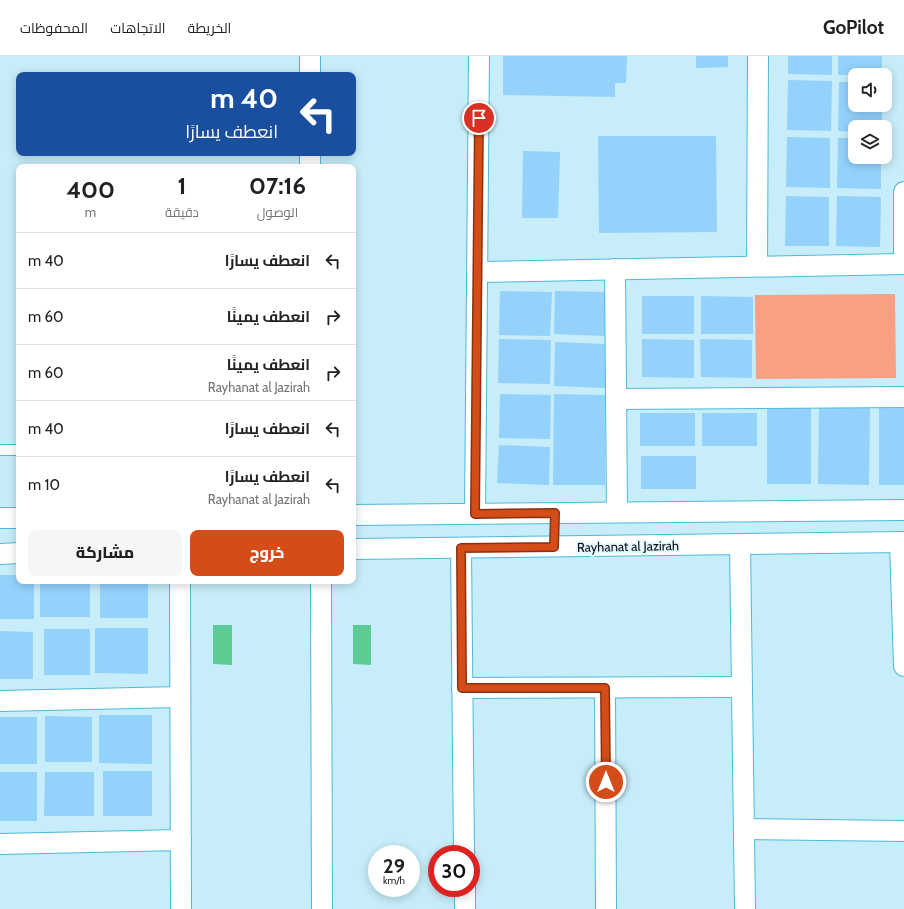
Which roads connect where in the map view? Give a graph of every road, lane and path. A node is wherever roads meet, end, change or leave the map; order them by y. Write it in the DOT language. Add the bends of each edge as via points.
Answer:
graph roads {
  1 [pos="310,56"];
  2 [pos="479,56"];
  3 [pos="758,56"];
  4 [pos="310,72"];
  5 [pos="904,192"];
  6 [pos="904,264"];
  7 [pos="757,266"];
  8 [pos="615,269"];
  9 [pos="477,272"];
  10 [pos="904,397"];
  11 [pos="616,399"];
  12 [pos="0,450"];
  13 [pos="16,450"];
  14 [pos="904,510"];
  15 [pos="617,512"];
  16 [pos="555,513"];
  17 [pos="475,514"];
  18 [pos="356,515"];
  19 [pos="0,518"];
  20 [pos="16,518"];
  21 [pos="902,542"];
  22 [pos="740,544"];
  23 [pos="554,547"];
  24 [pos="461,548"];
  25 [pos="356,549"];
  26 [pos="0,554"];
  27 [pos="16,554"];
  28 [pos="180,584"];
  29 [pos="322,584"];
  30 [pos="904,666"];
  31 [pos="742,687"];
  32 [pos="462,688"];
  33 [pos="605,688"];
  34 [pos="180,697"];
  35 [pos="0,701"];
  36 [pos="744,829"];
  37 [pos="904,831"];
  38 [pos="181,840"];
  39 [pos="0,844"];
  40 [pos="464,845"];
  41 [pos="465,897"];
  42 [pos="181,909"];
  43 [pos="322,909"];
  44 [pos="465,909"];
  45 [pos="606,909"];
  46 [pos="745,909"];
  1 -- 4 [label="street"];
  2 -- 9 [label="street"];
  3 -- 7 [label="street"];
  5 -- 6 [label="street"];
  6 -- 7 [label="street"];
  7 -- 8 [label="street"];
  8 -- 9 [label="street"];
  8 -- 11 [label="street"];
  9 -- 17 [label="street"];
  10 -- 11 [label="street"];
  11 -- 15 [label="street"];
  12 -- 13 [label="lane"];
  14 -- 15 [label="street"];
  15 -- 16 [label="street"];
  16 -- 17 [label="street"];
  16 -- 23 [label="street"];
  17 -- 18 [label="street"];
  19 -- 20 [label="street"];
  21 -- 22 [label="street, Rayhanat al Jazirah"];
  21 -- 30 [label="street"];
  22 -- 23 [label="street, Rayhanat al Jazirah"];
  22 -- 31 [label="street"];
  23 -- 24 [label="street, Rayhanat al Jazirah"];
  24 -- 25 [label="street, Rayhanat al Jazirah"];
  24 -- 32 [label="street"];
  26 -- 27 [label="street"];
  28 -- 34 [label="street"];
  29 -- 43 [label="street"];
  31 -- 33 [label="street"];
  31 -- 36 [label="street"];
  32 -- 33 [label="street"];
  32 -- 40 [label="street"];
  33 -- 45 [label="street"];
  34 -- 35 [label="street"];
  34 -- 38 [label="street"];
  36 -- 37 [label="street"];
  36 -- 46 [label="street"];
  38 -- 39 [label="street"];
  38 -- 42 [label="street"];
  41 -- 44 [label="street"];
}
